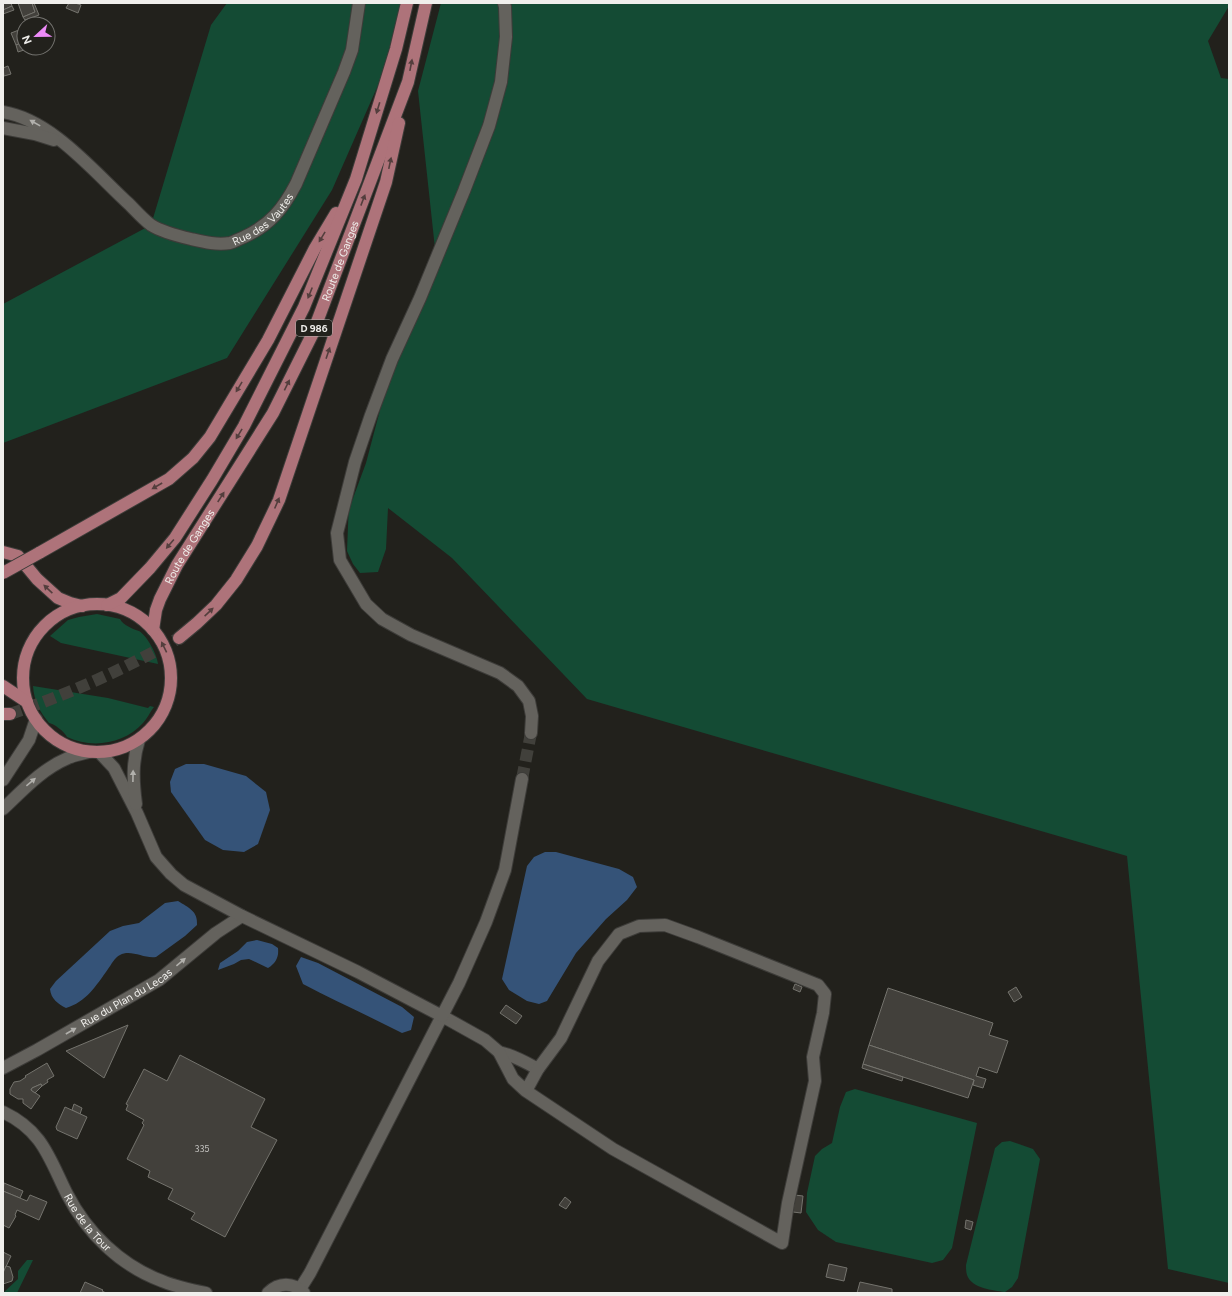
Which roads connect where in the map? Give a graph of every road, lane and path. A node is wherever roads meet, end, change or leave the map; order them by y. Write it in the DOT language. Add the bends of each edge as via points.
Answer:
graph roads {
  1 [pos="359,3"];
  2 [pos="407,3"];
  3 [pos="426,3"];
  4 [pos="504,3"];
  5 [pos="408,82"];
  6 [pos="3,112"];
  7 [pos="3,128"];
  8 [pos="63,143"];
  9 [pos="356,179"];
  10 [pos="3,552"];
  11 [pos="3,572"];
  12 [pos="107,605"];
  13 [pos="82,606"];
  14 [pos="153,630"];
  15 [pos="179,638"];
  16 [pos="3,686"];
  17 [pos="27,702"];
  18 [pos="36,719"];
  19 [pos="531,733"];
  20 [pos="139,740"];
  21 [pos="95,752"];
  22 [pos="522,779"];
  23 [pos="3,780"];
  24 [pos="3,809"];
  25 [pos="137,813"];
  26 [pos="242,916"];
  27 [pos="442,1016"];
  28 [pos="499,1052"];
  29 [pos="3,1068"];
  30 [pos="538,1069"];
  31 [pos="526,1091"];
  32 [pos="3,1112"];
  33 [pos="302,1291"];
  34 [pos="206,1293"];
  35 [pos="268,1293"];
  1 -- 8 [label="street, Rue des Vautes" via="352,50 296,184 283,207 257,230 231,243 208,243 176,236 151,225"];
  2 -- 9 [label="main road, Route de Ganges / D 986, one-way" via="396,49"];
  5 -- 3 [label="main road, Route de Ganges / D 986, one-way"];
  4 -- 19 [label="street" via="506,37 501,82 489,126 371,415 355,462 337,534 340,560 366,604 382,619 411,635 500,673 518,686 529,701 532,716"];
  14 -- 5 [label="main road, Route de Ganges / D 986, one-way" via="160,599 177,565 273,413 312,335"];
  15 -- 5 [label="main road, one-way" via="216,605 236,580 258,546 279,500 386,182"];
  8 -- 6 [label="street, Rue des Vautes, one-way" via="29,120"];
  7 -- 8 [label="street, Rue des Vautes"];
  9 -- 11 [label="main road, one-way, bridge" via="315,248 268,340 210,437 193,458 169,479"];
  9 -- 12 [label="main road, Route de Ganges / D 986, one-way" via="304,307 244,426 175,538 121,598"];
  13 -- 10 [label="main road, one-way" via="58,598 36,579 18,556"];
  12 -- 13 [label="main road"];
  12 -- 14 [label="main road" via="133,613"];
  13 -- 17 [label="main road" via="62,613 46,625 33,642 25,668"];
  20 -- 14 [label="main road, one-way" via="154,727 162,714 171,684 166,653"];
  16 -- 17 [label="main road"];
  17 -- 18 [label="main road"];
  18 -- 21 [label="main road" via="50,735 68,746"];
  18 -- 23 [label="street" via="28,740"];
  20 -- 21 [label="main road" via="121,749"];
  25 -- 20 [label="street, one-way" via="133,783 134,758"];
  24 -- 21 [label="street, one-way" via="32,781 59,762"];
  21 -- 25 [label="street" via="114,768"];
  22 -- 27 [label="street" via="505,870 486,922"];
  25 -- 26 [label="street" via="156,857 171,874 184,885"];
  26 -- 27 [label="street"];
  29 -- 26 [label="street, Rue du Plan du Lecas, one-way" via="159,980 216,933"];
  27 -- 28 [label="street" via="485,1040"];
  27 -- 33 [label="street"];
  28 -- 30 [label="street"];
  28 -- 31 [label="street" via="513,1079"];
  30 -- 31 [label="street"];
  30 -- 31 [label="street" via="561,1038 598,962 619,934 639,926 665,925 818,985 824,994 824,1013 813,1057 814,1082 782,1243 614,1149"];
  32 -- 34 [label="street, Rue de la Tour" via="20,1121 42,1143 80,1216 91,1231 119,1257 136,1269 162,1281"];
  33 -- 35 [label="street" via="292,1285 283,1284"];
}
